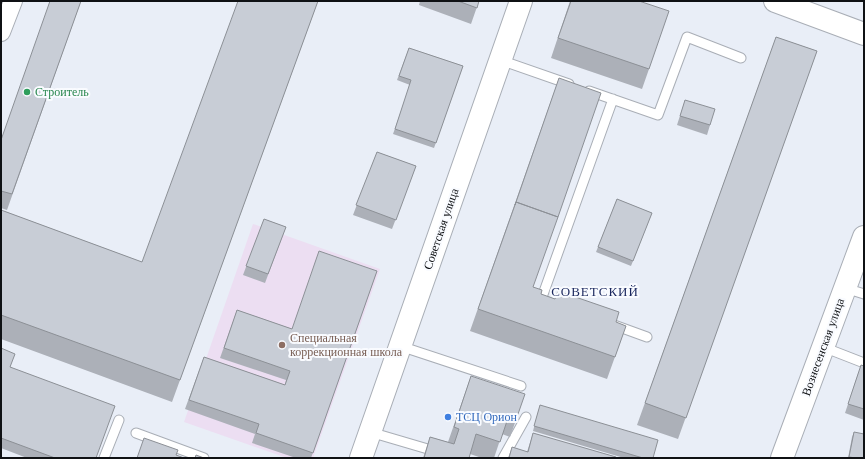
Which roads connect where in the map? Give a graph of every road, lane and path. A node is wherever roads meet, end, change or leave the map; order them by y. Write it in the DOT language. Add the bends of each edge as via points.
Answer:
graph roads {
  1 [pos="13,1"];
  2 [pos="521,1"];
  3 [pos="775,1"];
  4 [pos="1,32"];
  5 [pos="864,34"];
  6 [pos="741,58"];
  7 [pos="500,60"];
  8 [pos="613,100"];
  9 [pos="864,236"];
  10 [pos="854,291"];
  11 [pos="555,305"];
  12 [pos="604,322"];
  13 [pos="647,336"];
  14 [pos="400,346"];
  15 [pos="823,347"];
  16 [pos="864,363"];
  17 [pos="521,386"];
  18 [pos="526,417"];
  19 [pos="119,420"];
  20 [pos="370,432"];
  21 [pos="136,433"];
  22 [pos="449,456"];
  23 [pos="104,458"];
  24 [pos="204,458"];
  25 [pos="361,458"];
  26 [pos="503,458"];
  27 [pos="782,458"];
  1 -- 4 [label="street"];
  2 -- 7 [label="street, Советская улица"];
  3 -- 5 [label="street"];
  6 -- 8 [label="lane" via="687,37 658,115"];
  7 -- 8 [label="lane"];
  7 -- 14 [label="street, Советская улица"];
  8 -- 11 [label="lane" via="540,300"];
  9 -- 10 [label="street, Вознесенская улица"];
  10 -- 15 [label="street, Вознесенская улица"];
  12 -- 13 [label="lane"];
  14 -- 17 [label="lane"];
  14 -- 20 [label="street, Советская улица"];
  15 -- 16 [label="lane"];
  15 -- 27 [label="street, Вознесенская улица"];
  18 -- 26 [label="lane"];
  19 -- 23 [label="lane"];
  20 -- 22 [label="lane"];
  20 -- 25 [label="street, Советская улица"];
  21 -- 24 [label="lane"];
}
